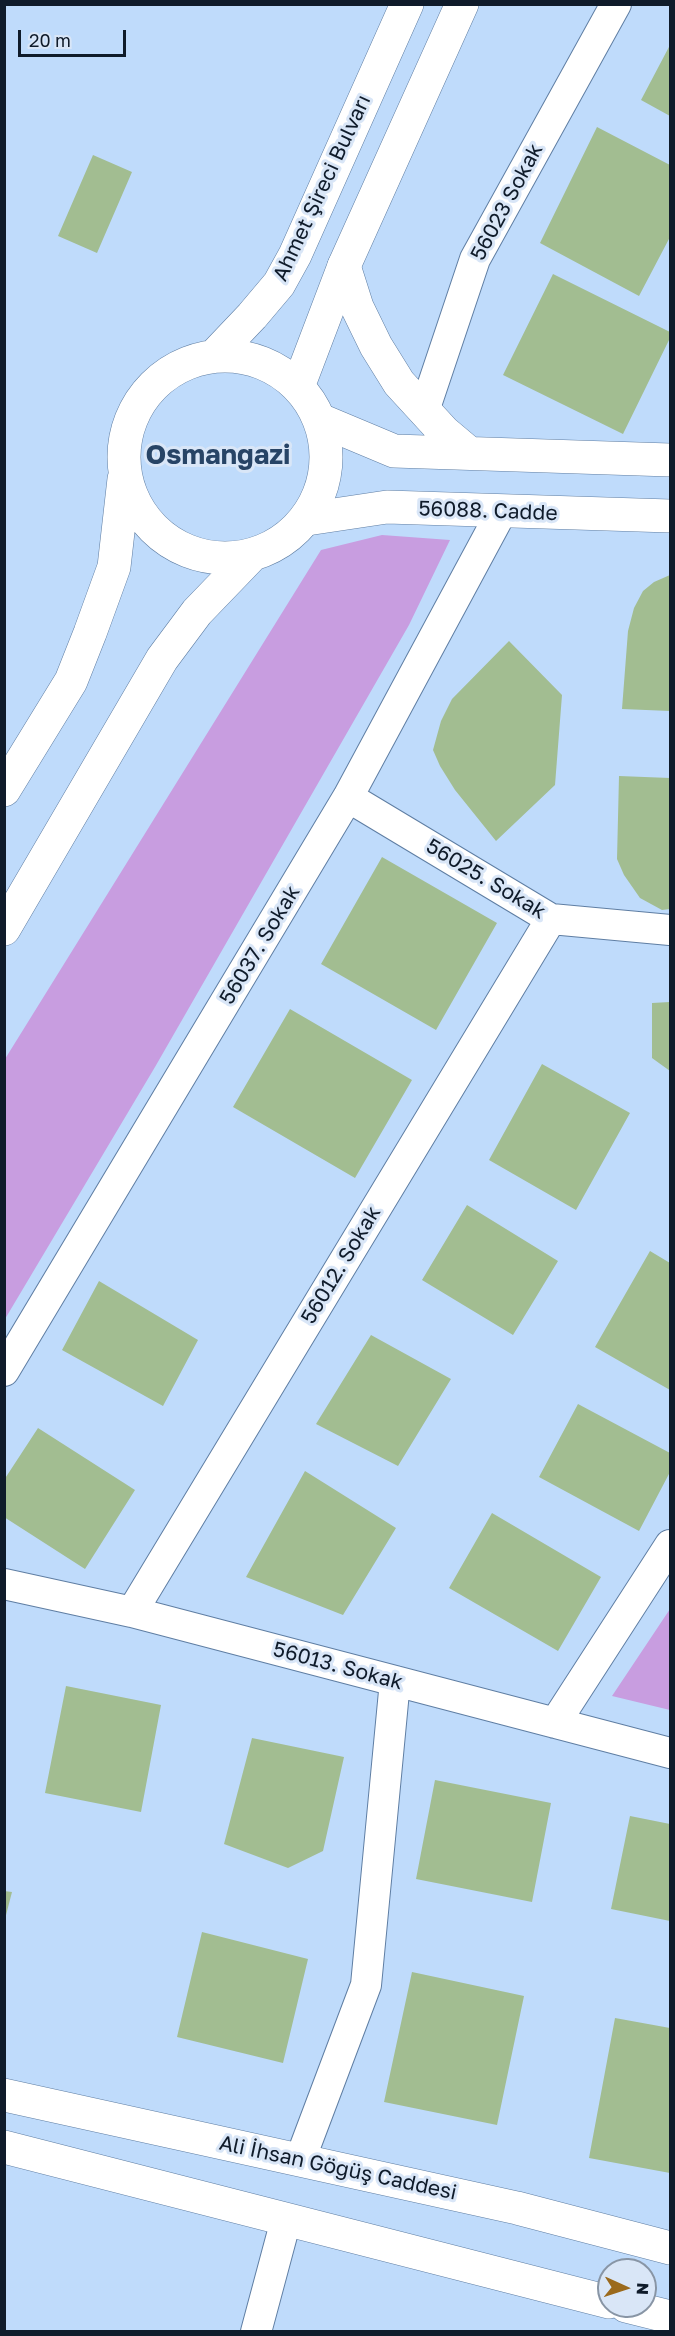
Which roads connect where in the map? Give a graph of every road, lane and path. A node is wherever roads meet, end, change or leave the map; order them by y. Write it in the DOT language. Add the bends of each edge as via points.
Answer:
graph roads {
  1 [pos="407,4"];
  2 [pos="462,4"];
  3 [pos="616,4"];
  4 [pos="344,266"];
  5 [pos="214,356"];
  6 [pos="298,387"];
  7 [pos="424,411"];
  8 [pos="320,420"];
  9 [pos="469,453"];
  10 [pos="670,460"];
  11 [pos="125,474"];
  12 [pos="502,511"];
  13 [pos="670,516"];
  14 [pos="307,519"];
  15 [pos="250,557"];
  16 [pos="4,790"];
  17 [pos="348,797"];
  18 [pos="551,919"];
  19 [pos="4,928"];
  20 [pos="670,930"];
  21 [pos="4,1371"];
  22 [pos="670,1545"];
  23 [pos="4,1584"];
  24 [pos="132,1611"];
  25 [pos="395,1681"];
  26 [pos="555,1722"];
  27 [pos="670,1753"];
  28 [pos="4,2095"];
  29 [pos="4,2147"];
  30 [pos="300,2160"];
  31 [pos="285,2220"];
  32 [pos="670,2248"];
  33 [pos="597,2299"];
  34 [pos="256,2331"];
  1 -- 5 [label="main road, Ahmet Şireci Bulvarı" via="295,255 279,284"];
  2 -- 4 [label="main road"];
  3 -- 7 [label="street, 56023 Sokak" via="475,259"];
  4 -- 6 [label="main road"];
  4 -- 7 [label="main road" via="357,307 376,346 399,383"];
  5 -- 6 [label="main road" via="247,358 278,369"];
  5 -- 11 [label="main road" via="182,364 155,383 135,409 124,440"];
  6 -- 8 [label="main road"];
  7 -- 9 [label="main road"];
  8 -- 9 [label="main road" via="394,451"];
  8 -- 14 [label="main road" via="327,454 323,488"];
  9 -- 10 [label="main road"];
  11 -- 15 [label="main road" via="135,505 155,531 183,551 216,560"];
  11 -- 16 [label="main road" via="114,567 90,633 71,681"];
  12 -- 13 [label="main road, 56088. Cadde"];
  12 -- 14 [label="main road, 56088. Cadde" via="387,507"];
  12 -- 17 [label="street, 56037. Sokak"];
  14 -- 15 [label="main road" via="282,543"];
  15 -- 19 [label="main road" via="197,612 162,659"];
  17 -- 18 [label="street, 56025. Sokak"];
  17 -- 21 [label="street, 56037. Sokak"];
  18 -- 20 [label="street, 56025. Sokak"];
  18 -- 24 [label="street, 56012. Sokak"];
  22 -- 26 [label="street"];
  23 -- 24 [label="street, 56013. Sokak"];
  24 -- 25 [label="street, 56013. Sokak"];
  25 -- 26 [label="street, 56013. Sokak"];
  25 -- 30 [label="street" via="366,1985"];
  26 -- 27 [label="street, 56013. Sokak"];
  28 -- 30 [label="main road, Ali İhsan Göğüş Caddesi"];
  29 -- 31 [label="main road"];
  30 -- 32 [label="main road, Ali İhsan Göğüş Caddesi" via="518,2208"];
  31 -- 33 [label="main road"];
  31 -- 34 [label="street"];
}
